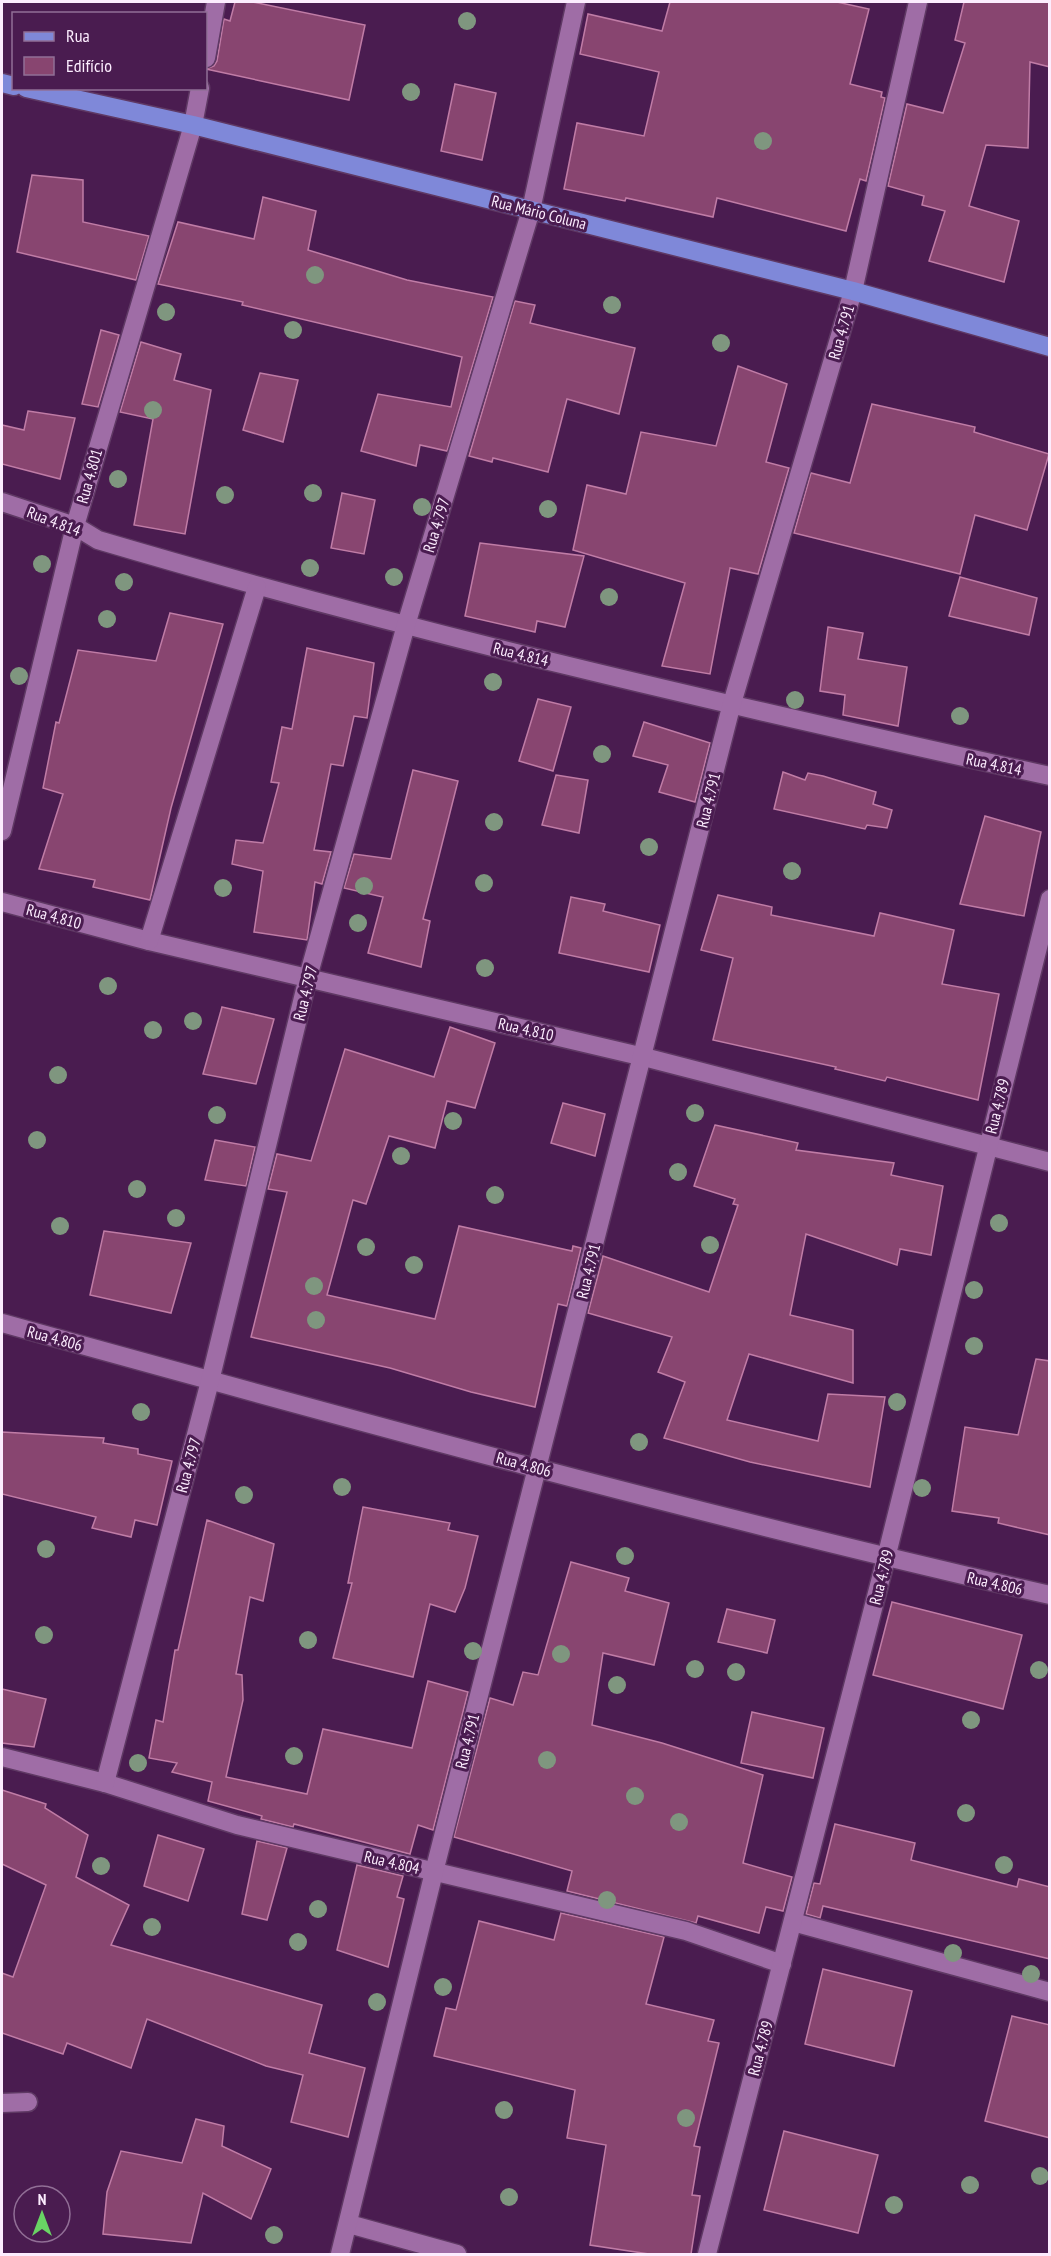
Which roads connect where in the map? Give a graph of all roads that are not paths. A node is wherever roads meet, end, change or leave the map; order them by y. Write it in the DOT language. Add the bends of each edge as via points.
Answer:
graph roads {
  1 [pos="216,2"];
  2 [pos="576,2"];
  3 [pos="918,2"];
  4 [pos="207,52"];
  5 [pos="35,90"];
  6 [pos="200,90"];
  7 [pos="193,125"];
  8 [pos="531,210"];
  9 [pos="853,291"];
  10 [pos="1050,347"];
  11 [pos="2,501"];
  12 [pos="75,526"];
  13 [pos="257,587"];
  14 [pos="406,625"];
  15 [pos="731,706"];
  16 [pos="1050,776"];
  17 [pos="2,831"];
  18 [pos="1050,899"];
  19 [pos="2,902"];
  20 [pos="149,940"];
  21 [pos="308,977"];
  22 [pos="644,1057"];
  23 [pos="987,1147"];
  24 [pos="1050,1162"];
  25 [pos="2,1323"];
  26 [pos="210,1381"];
  27 [pos="537,1468"];
  28 [pos="886,1558"];
  29 [pos="1050,1595"];
  30 [pos="2,1757"];
  31 [pos="105,1783"];
  32 [pos="434,1872"];
  33 [pos="793,1922"];
  34 [pos="782,1964"];
  35 [pos="1050,1992"];
  36 [pos="28,2102"];
  37 [pos="2,2103"];
  38 [pos="349,2224"];
  39 [pos="340,2254"];
  40 [pos="457,2254"];
  41 [pos="707,2254"];
  1 -- 4 [label="street"];
  2 -- 8 [label="street, Rua 4.797"];
  3 -- 9 [label="street, Rua 4.791"];
  5 -- 7 [label="main road, Rua Mário Coluna"];
  6 -- 7 [label="street, Rua 4.801"];
  7 -- 8 [label="main road, Rua Mário Coluna"];
  7 -- 12 [label="street, Rua 4.801"];
  8 -- 9 [label="main road, Rua Mário Coluna"];
  8 -- 14 [label="street, Rua 4.797"];
  9 -- 10 [label="main road, Rua Mário Coluna"];
  9 -- 15 [label="street, Rua 4.791"];
  11 -- 12 [label="street, Rua 4.814"];
  12 -- 13 [label="street, Rua 4.814" via="98,540"];
  12 -- 17 [label="street, Rua 4.801"];
  13 -- 14 [label="street, Rua 4.814"];
  13 -- 20 [label="street"];
  14 -- 15 [label="street, Rua 4.814"];
  14 -- 21 [label="street, Rua 4.797"];
  15 -- 16 [label="street, Rua 4.814"];
  15 -- 22 [label="street, Rua 4.791"];
  18 -- 23 [label="street, Rua 4.789"];
  19 -- 20 [label="street, Rua 4.810"];
  20 -- 21 [label="street, Rua 4.810"];
  21 -- 22 [label="street, Rua 4.810"];
  21 -- 26 [label="street, Rua 4.797"];
  22 -- 23 [label="street, Rua 4.810"];
  22 -- 27 [label="street, Rua 4.791"];
  23 -- 24 [label="street, Rua 4.810"];
  23 -- 28 [label="street, Rua 4.789"];
  25 -- 26 [label="street, Rua 4.806"];
  26 -- 27 [label="street, Rua 4.806"];
  26 -- 31 [label="street, Rua 4.797"];
  27 -- 28 [label="street, Rua 4.806"];
  27 -- 32 [label="street, Rua 4.791"];
  28 -- 29 [label="street, Rua 4.806"];
  28 -- 33 [label="street, Rua 4.789"];
  30 -- 31 [label="street, Rua 4.804"];
  31 -- 32 [label="street, Rua 4.804" via="237,1825"];
  32 -- 34 [label="street, Rua 4.804" via="686,1931"];
  32 -- 38 [label="street, Rua 4.791"];
  33 -- 34 [label="street, Rua 4.789"];
  33 -- 35 [label="street"];
  34 -- 41 [label="street, Rua 4.789"];
  36 -- 37 [label="street"];
  38 -- 39 [label="street, Rua 4.791"];
  38 -- 40 [label="street"];
}
